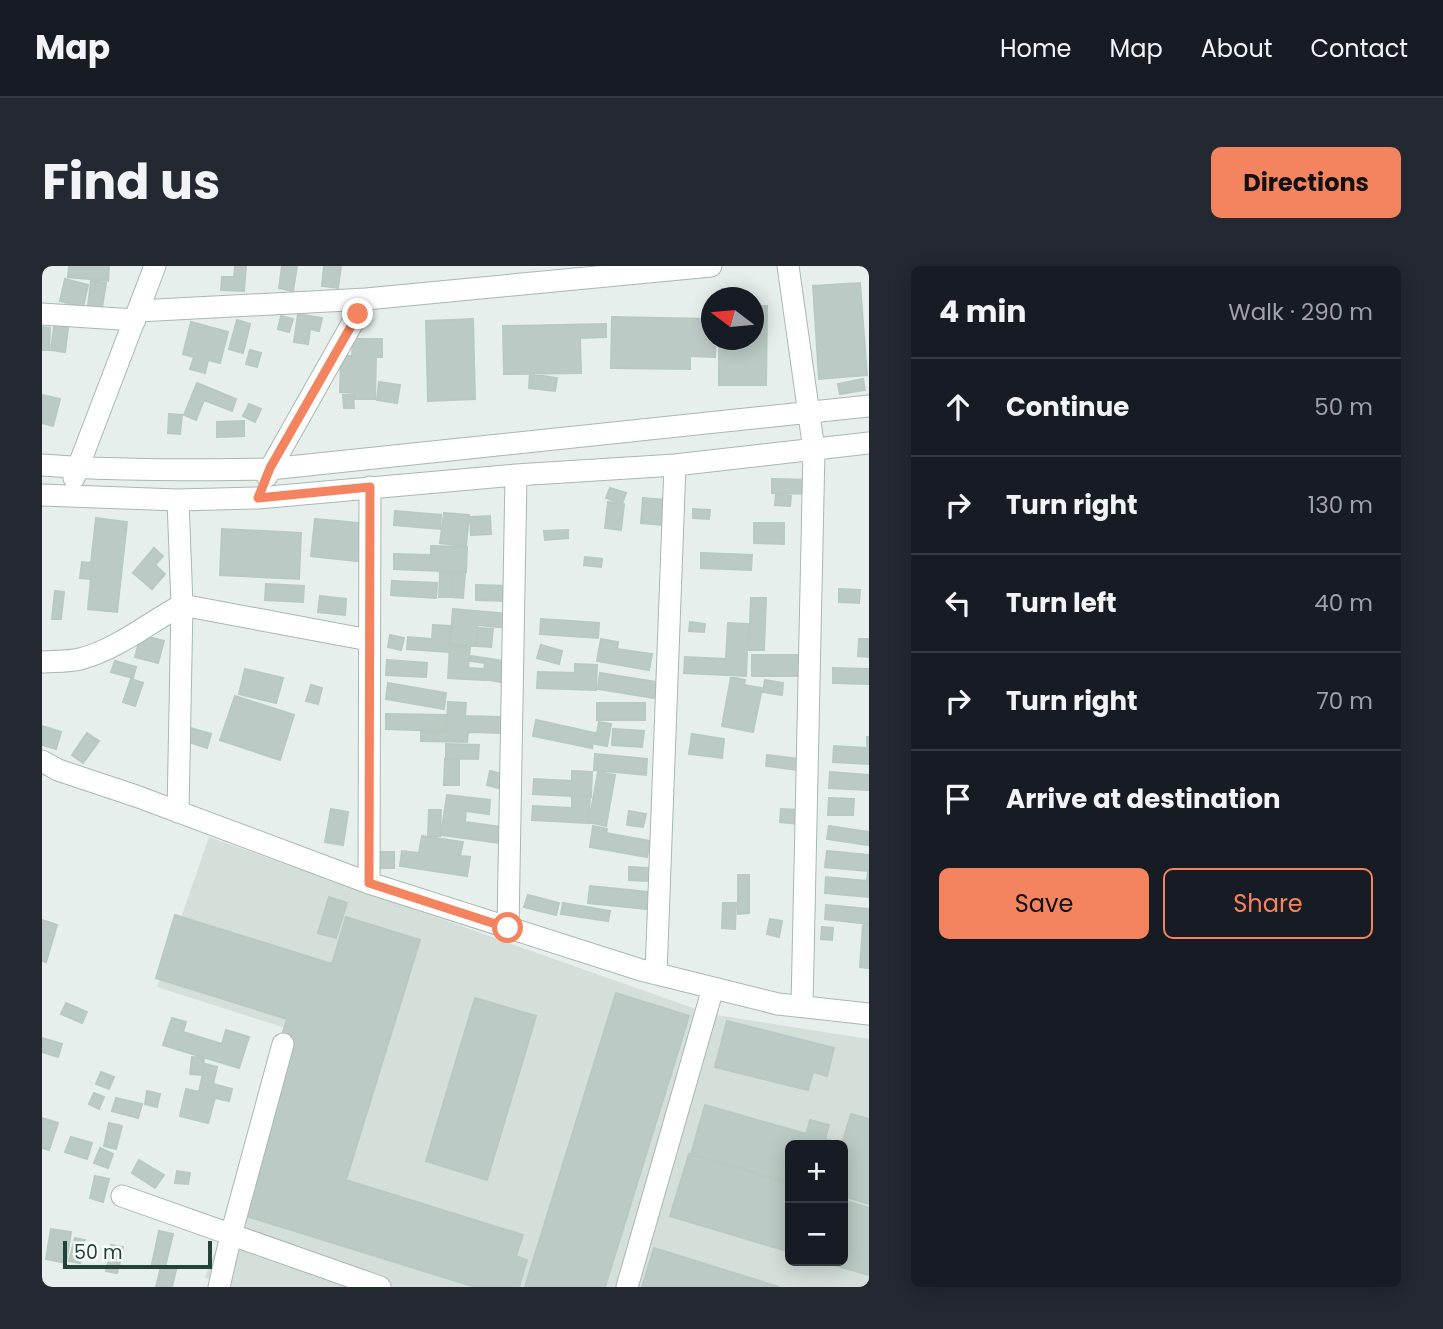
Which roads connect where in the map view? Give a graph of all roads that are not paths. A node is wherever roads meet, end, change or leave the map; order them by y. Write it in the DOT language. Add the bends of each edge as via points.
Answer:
graph roads {
  1 [pos="155,266"];
  2 [pos="711,266"];
  3 [pos="788,266"];
  4 [pos="620,270"];
  5 [pos="366,299"];
  6 [pos="42,314"];
  7 [pos="136,315"];
  8 [pos="869,406"];
  9 [pos="809,413"];
  10 [pos="869,443"];
  11 [pos="814,450"];
  12 [pos="42,465"];
  13 [pos="675,465"];
  14 [pos="78,468"];
  15 [pos="270,468"];
  16 [pos="516,475"];
  17 [pos="370,487"];
  18 [pos="42,495"];
  19 [pos="66,496"];
  20 [pos="258,498"];
  21 [pos="178,500"];
  22 [pos="182,605"];
  23 [pos="369,640"];
  24 [pos="42,662"];
  25 [pos="42,761"];
  26 [pos="178,812"];
  27 [pos="369,883"];
  28 [pos="508,928"];
  29 [pos="656,974"];
  30 [pos="713,988"];
  31 [pos="802,1006"];
  32 [pos="869,1014"];
  33 [pos="283,1044"];
  34 [pos="122,1196"];
  35 [pos="231,1235"];
  36 [pos="219,1287"];
  37 [pos="380,1287"];
  38 [pos="626,1287"];
  1 -- 7 [label="street"];
  2 -- 4 [label="street"];
  3 -- 9 [label="street"];
  4 -- 5 [label="street"];
  5 -- 7 [label="street"];
  5 -- 15 [label="street"];
  6 -- 7 [label="street"];
  7 -- 14 [label="street"];
  8 -- 9 [label="street"];
  9 -- 11 [label="street"];
  9 -- 15 [label="street"];
  10 -- 11 [label="street"];
  11 -- 13 [label="street"];
  11 -- 31 [label="street"];
  12 -- 14 [label="street"];
  13 -- 16 [label="street"];
  13 -- 29 [label="street"];
  14 -- 15 [label="street"];
  14 -- 19 [label="street"];
  15 -- 20 [label="street"];
  16 -- 17 [label="street"];
  16 -- 28 [label="street"];
  17 -- 20 [label="street"];
  17 -- 23 [label="street"];
  18 -- 19 [label="street"];
  19 -- 21 [label="street"];
  20 -- 21 [label="street"];
  21 -- 22 [label="street"];
  22 -- 23 [label="street"];
  22 -- 24 [label="street" via="119,644 79,659"];
  22 -- 26 [label="street"];
  23 -- 27 [label="street"];
  25 -- 26 [label="street"];
  26 -- 27 [label="street"];
  27 -- 28 [label="street"];
  28 -- 29 [label="street"];
  29 -- 30 [label="street"];
  30 -- 31 [label="street"];
  30 -- 38 [label="street"];
  31 -- 32 [label="street"];
  33 -- 35 [label="street"];
  34 -- 35 [label="street"];
  35 -- 36 [label="street"];
  35 -- 37 [label="street"];
}
